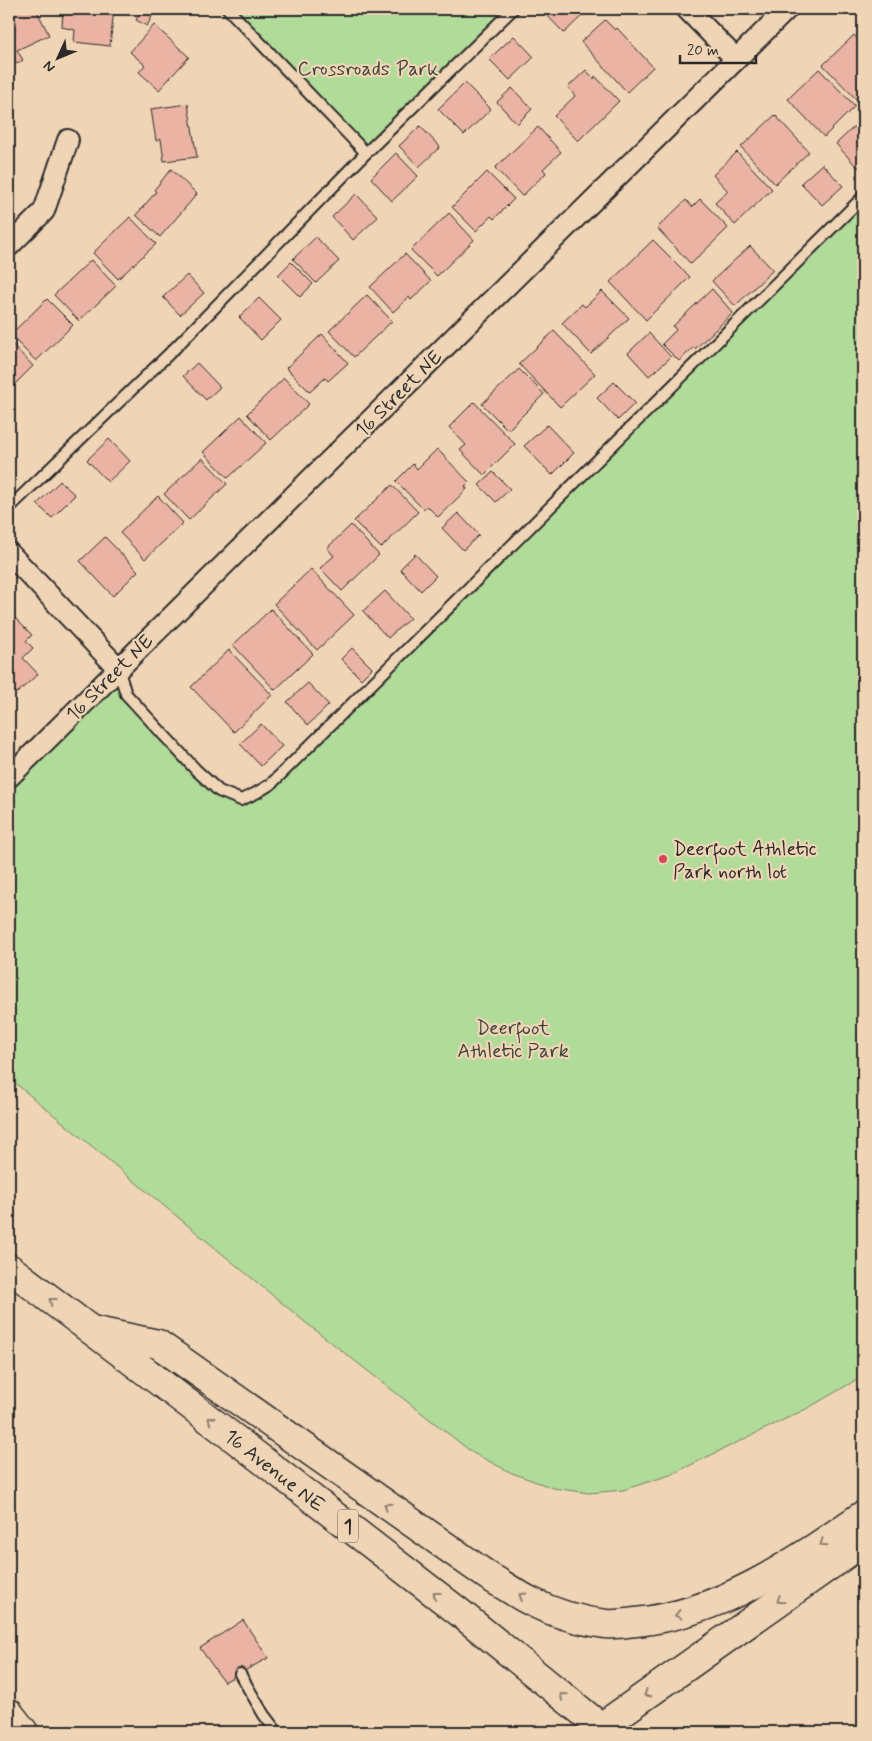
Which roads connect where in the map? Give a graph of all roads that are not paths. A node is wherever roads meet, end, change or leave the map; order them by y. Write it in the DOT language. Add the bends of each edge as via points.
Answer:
graph roads {
  1 [pos="228,9"];
  2 [pos="513,9"];
  3 [pos="688,9"];
  4 [pos="787,9"];
  5 [pos="736,59"];
  6 [pos="68,140"];
  7 [pos="366,153"];
  8 [pos="863,197"];
  9 [pos="9,246"];
  10 [pos="9,508"];
  11 [pos="9,553"];
  12 [pos="118,668"];
  13 [pos="9,777"];
  14 [pos="9,1268"];
  15 [pos="91,1330"];
  16 [pos="863,1515"];
  17 [pos="863,1542"];
  18 [pos="240,1674"];
  19 [pos="9,1713"];
  20 [pos="601,1730"];
  21 [pos="24,1732"];
  22 [pos="277,1732"];
  1 -- 7 [label="lane"];
  2 -- 7 [label="lane"];
  3 -- 5 [label="street"];
  4 -- 5 [label="street, 16 Street NE"];
  5 -- 12 [label="street, 16 Street NE"];
  6 -- 9 [label="street" via="44,211"];
  7 -- 10 [label="lane" via="172,350"];
  8 -- 12 [label="lane" via="278,777 256,794 241,800 218,791 126,694"];
  11 -- 12 [label="street"];
  12 -- 13 [label="street, 16 Street NE"];
  15 -- 14 [label="highway, 16 Avenue NE / 1, one-way"];
  16 -- 15 [label="highway, one-way" via="809,1552 715,1603 686,1614 607,1625 568,1616 530,1601 481,1570 158,1344"];
  20 -- 15 [label="highway, 16 Avenue NE / 1, one-way" via="459,1612"];
  17 -- 20 [label="highway, one-way"];
  18 -- 22 [label="lane"];
  19 -- 21 [label="highway"];
}
